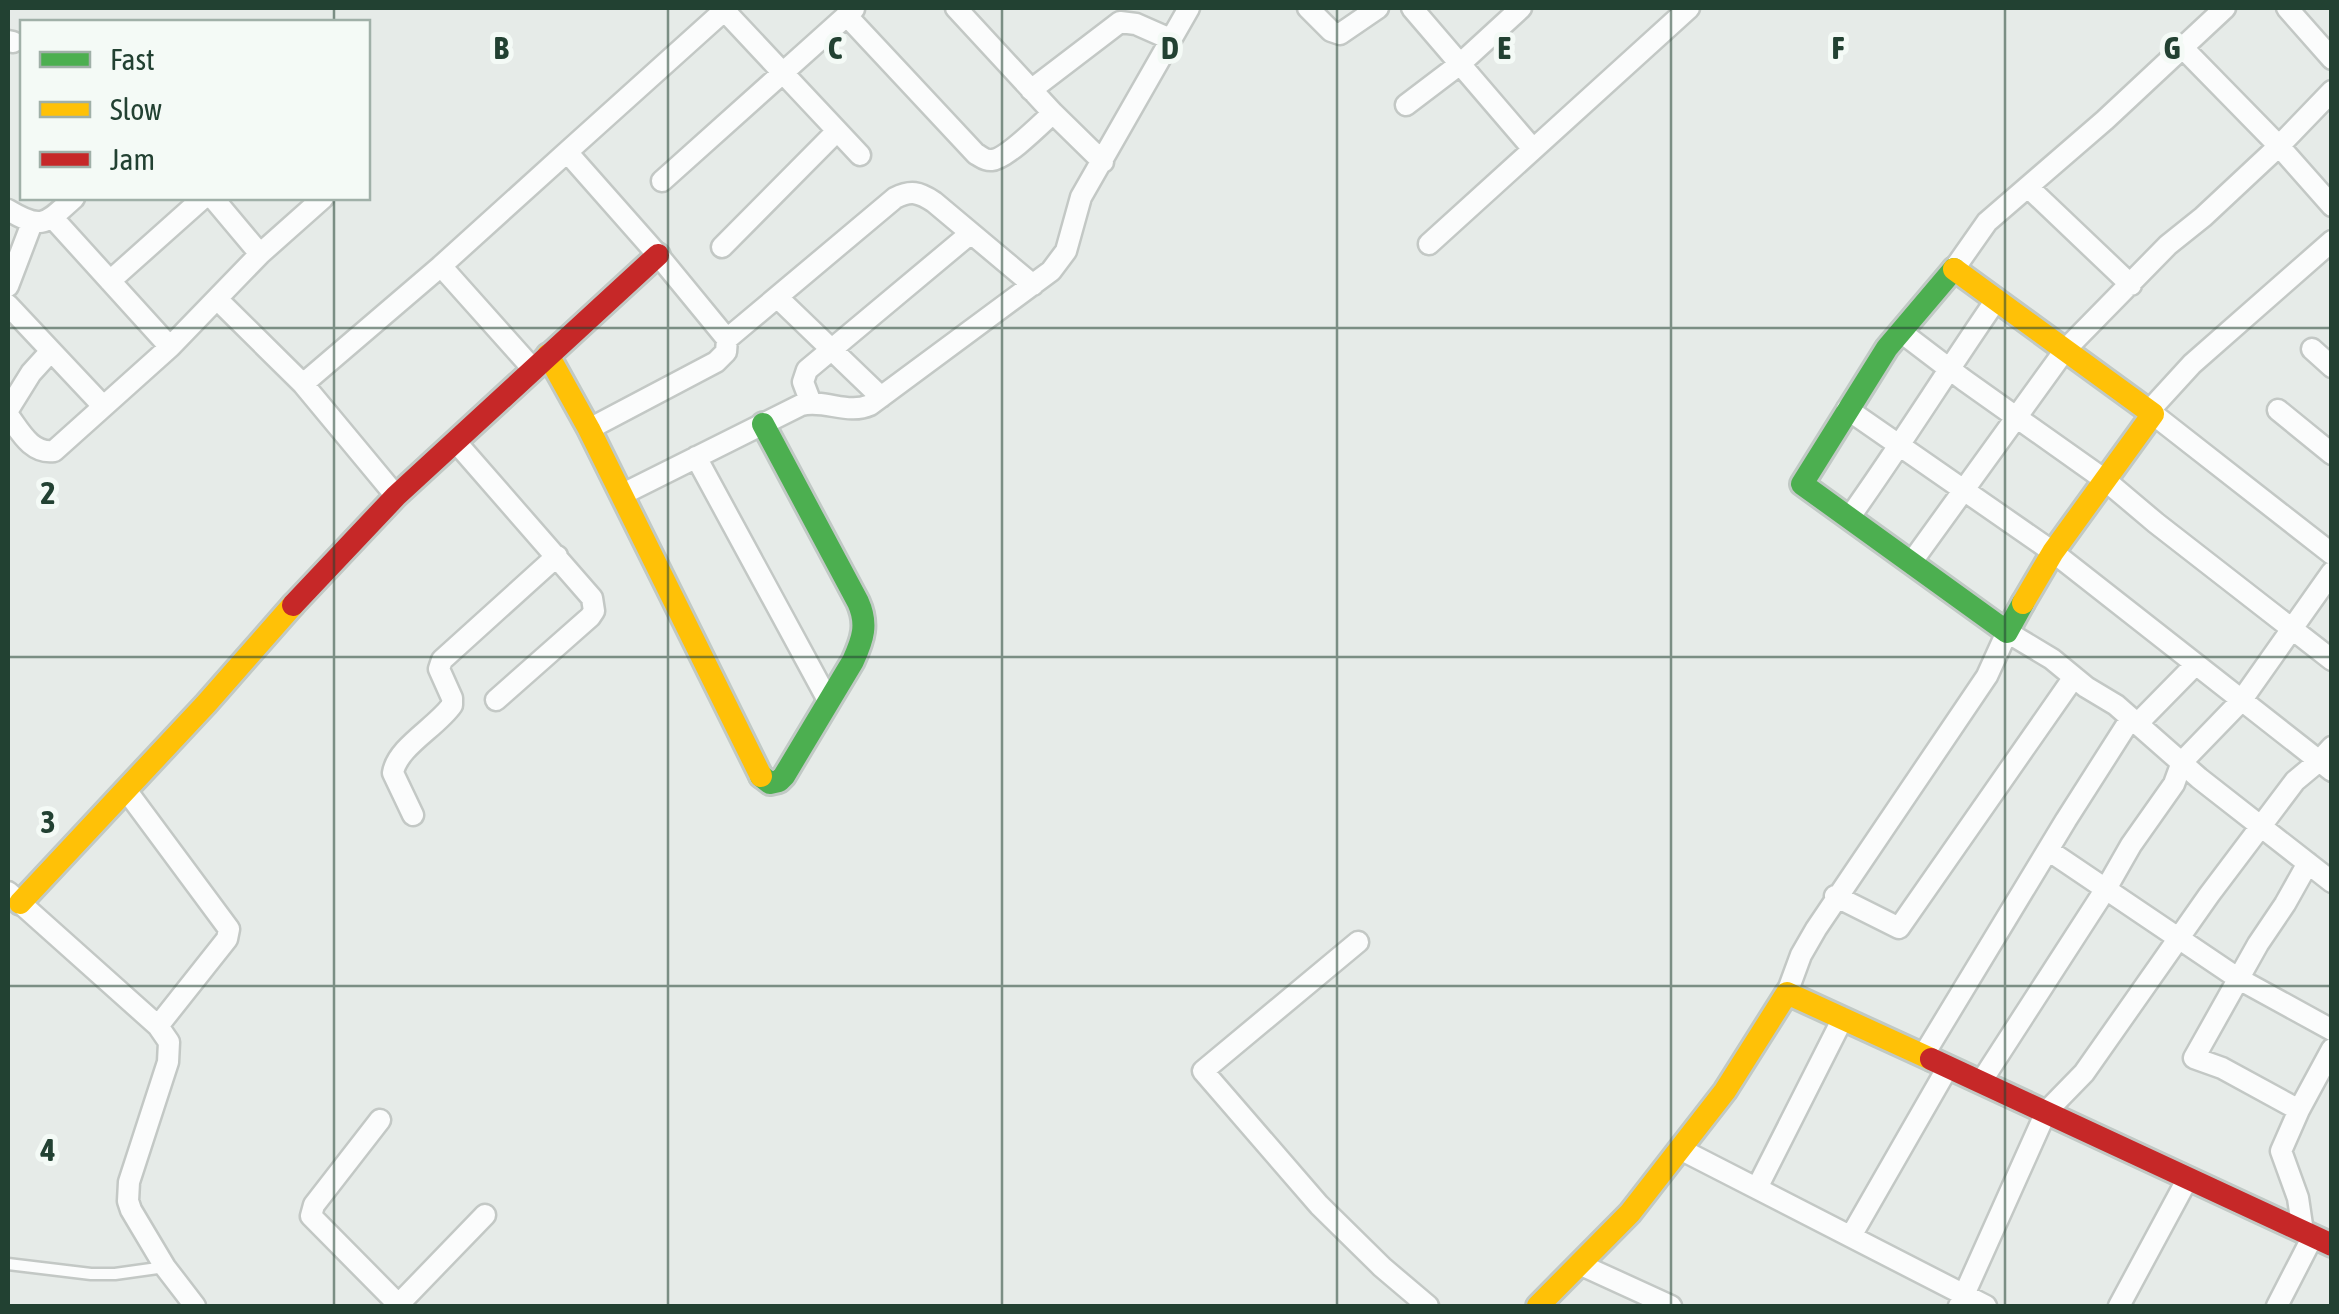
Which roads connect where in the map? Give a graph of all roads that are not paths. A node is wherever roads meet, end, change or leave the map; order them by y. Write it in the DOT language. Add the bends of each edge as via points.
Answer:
graph roads {
  1 [pos="956,8"];
  2 [pos="1188,8"];
  3 [pos="1308,8"];
  4 [pos="1378,8"];
  5 [pos="1412,8"];
  6 [pos="1521,8"];
  7 [pos="2225,8"];
  8 [pos="2288,8"];
  9 [pos="726,9"];
  10 [pos="1677,11"];
  11 [pos="851,12"];
  12 [pos="1170,39"];
  13 [pos="2182,48"];
  14 [pos="2332,59"];
  15 [pos="1460,64"];
  16 [pos="782,72"];
  17 [pos="1031,90"];
  18 [pos="2332,91"];
  19 [pos="1406,106"];
  20 [pos="1053,113"];
  21 [pos="837,131"];
  22 [pos="2279,146"];
  23 [pos="1533,149"];
  24 [pos="566,152"];
  25 [pos="860,155"];
  26 [pos="1103,162"];
  27 [pos="662,180"];
  28 [pos="2028,187"];
  29 [pos="71,200"];
  30 [pos="201,200"];
  31 [pos="215,200"];
  32 [pos="320,200"];
  33 [pos="2332,206"];
  34 [pos="8,210"];
  35 [pos="42,220"];
  36 [pos="971,233"];
  37 [pos="2332,241"];
  38 [pos="1429,244"];
  39 [pos="722,247"];
  40 [pos="260,254"];
  41 [pos="658,256"];
  42 [pos="441,266"];
  43 [pos="1954,269"];
  44 [pos="110,282"];
  45 [pos="1033,285"];
  46 [pos="2130,285"];
  47 [pos="8,286"];
  48 [pos="776,297"];
  49 [pos="217,299"];
  50 [pos="1996,300"];
  51 [pos="8,306"];
  52 [pos="1901,332"];
  53 [pos="727,339"];
  54 [pos="170,347"];
  55 [pos="830,350"];
  56 [pos="2066,350"];
  57 [pos="2312,350"];
  58 [pos="51,351"];
  59 [pos="541,362"];
  60 [pos="2332,366"];
  61 [pos="1948,368"];
  62 [pos="303,384"];
  63 [pos="881,397"];
  64 [pos="810,403"];
  65 [pos="103,406"];
  66 [pos="1847,408"];
  67 [pos="2278,410"];
  68 [pos="8,412"];
  69 [pos="2151,412"];
  70 [pos="2017,417"];
  71 [pos="762,424"];
  72 [pos="589,429"];
  73 [pos="455,441"];
  74 [pos="1901,445"];
  75 [pos="2332,454"];
  76 [pos="696,457"];
  77 [pos="2105,480"];
  78 [pos="1964,489"];
  79 [pos="621,495"];
  80 [pos="396,496"];
  81 [pos="1849,518"];
  82 [pos="2328,545"];
  83 [pos="2053,552"];
  84 [pos="557,556"];
  85 [pos="1910,563"];
  86 [pos="2332,572"];
  87 [pos="2291,628"];
  88 [pos="2006,632"];
  89 [pos="2332,660"];
  90 [pos="2194,665"];
  91 [pos="2074,677"];
  92 [pos="496,700"];
  93 [pos="2241,701"];
  94 [pos="829,702"];
  95 [pos="2134,720"];
  96 [pos="2327,760"];
  97 [pos="2182,762"];
  98 [pos="126,790"];
  99 [pos="413,815"];
  100 [pos="2262,826"];
  101 [pos="2048,850"];
  102 [pos="2308,863"];
  103 [pos="2332,882"];
  104 [pos="2107,887"];
  105 [pos="1836,896"];
  106 [pos="14,898"];
  107 [pos="2179,938"];
  108 [pos="1358,942"];
  109 [pos="2239,979"];
  110 [pos="1787,993"];
  111 [pos="1842,1018"];
  112 [pos="158,1026"];
  113 [pos="2332,1030"];
  114 [pos="2332,1049"];
  115 [pos="1923,1056"];
  116 [pos="1948,1067"];
  117 [pos="1981,1082"];
  118 [pos="2299,1110"];
  119 [pos="2046,1112"];
  120 [pos="380,1120"];
  121 [pos="1680,1149"];
  122 [pos="2188,1178"];
  123 [pos="1757,1188"];
  124 [pos="485,1215"];
  125 [pos="1851,1236"];
  126 [pos="2316,1238"];
  127 [pos="8,1264"];
  128 [pos="1580,1264"];
  129 [pos="165,1267"];
  130 [pos="1962,1301"];
  131 [pos="1659,1304"];
  132 [pos="195,1306"];
  133 [pos="399,1306"];
  134 [pos="1428,1306"];
  135 [pos="1538,1306"];
  136 [pos="1986,1306"];
  137 [pos="2119,1306"];
  138 [pos="2277,1306"];
  1 -- 17 [label="street"];
  2 -- 12 [label="street"];
  3 -- 4 [label="street" via="1340,34"];
  5 -- 15 [label="street"];
  6 -- 15 [label="street"];
  7 -- 13 [label="street"];
  8 -- 14 [label="street"];
  9 -- 16 [label="street"];
  9 -- 24 [label="street"];
  10 -- 23 [label="street"];
  11 -- 16 [label="street"];
  11 -- 20 [label="street" via="984,159 1003,156"];
  12 -- 17 [label="street" via="1120,22"];
  12 -- 26 [label="street"];
  13 -- 22 [label="street"];
  13 -- 28 [label="street"];
  15 -- 19 [label="street"];
  15 -- 23 [label="street"];
  16 -- 21 [label="street"];
  16 -- 27 [label="street"];
  17 -- 20 [label="street"];
  18 -- 22 [label="street"];
  20 -- 26 [label="street"];
  21 -- 25 [label="street"];
  21 -- 39 [label="street"];
  22 -- 33 [label="street"];
  22 -- 46 [label="street"];
  23 -- 38 [label="street"];
  24 -- 41 [label="street"];
  24 -- 42 [label="street"];
  26 -- 45 [label="street" via="1081,197 1060,261"];
  28 -- 43 [label="street" via="1986,222"];
  28 -- 46 [label="street"];
  29 -- 35 [label="street"];
  30 -- 44 [label="street"];
  31 -- 40 [label="street"];
  32 -- 40 [label="street"];
  34 -- 35 [label="street"];
  35 -- 44 [label="street"];
  35 -- 47 [label="street"];
  36 -- 45 [label="street"];
  36 -- 48 [label="street" via="924,196 906,192"];
  36 -- 55 [label="street"];
  37 -- 69 [label="street" via="2192,364"];
  40 -- 49 [label="street"];
  41 -- 53 [label="street"];
  41 -- 59 [label="street"];
  42 -- 59 [label="street"];
  42 -- 62 [label="street"];
  43 -- 50 [label="street"];
  43 -- 52 [label="street"];
  44 -- 54 [label="street"];
  45 -- 63 [label="street"];
  46 -- 56 [label="street"];
  48 -- 53 [label="street"];
  48 -- 55 [label="street"];
  49 -- 54 [label="street"];
  49 -- 62 [label="street"];
  50 -- 56 [label="street"];
  50 -- 61 [label="street"];
  51 -- 58 [label="street"];
  52 -- 61 [label="street"];
  52 -- 66 [label="street"];
  53 -- 72 [label="street" via="716,362"];
  54 -- 65 [label="street"];
  55 -- 63 [label="street"];
  55 -- 64 [label="street" via="804,373"];
  56 -- 69 [label="street"];
  56 -- 70 [label="street"];
  57 -- 60 [label="street"];
  58 -- 65 [label="street"];
  58 -- 68 [label="street"];
  59 -- 72 [label="street"];
  59 -- 73 [label="street"];
  61 -- 70 [label="street"];
  61 -- 74 [label="street"];
  62 -- 80 [label="street"];
  63 -- 64 [label="street" via="861,409"];
  64 -- 71 [label="street"];
  65 -- 68 [label="street" via="47,452 31,445"];
  66 -- 74 [label="street"];
  66 -- 81 [label="street" via="1802,484"];
  67 -- 75 [label="street"];
  69 -- 77 [label="street"];
  69 -- 82 [label="street"];
  70 -- 77 [label="street"];
  70 -- 78 [label="street"];
  71 -- 76 [label="street"];
  71 -- 94 [label="street" via="864,615 862,641"];
  72 -- 79 [label="street"];
  73 -- 80 [label="street"];
  73 -- 84 [label="street"];
  74 -- 78 [label="street"];
  74 -- 81 [label="street"];
  76 -- 79 [label="street"];
  76 -- 94 [label="street"];
  77 -- 83 [label="street"];
  77 -- 87 [label="street"];
  78 -- 83 [label="street"];
  78 -- 85 [label="street"];
  79 -- 94 [label="street" via="763,779 784,776"];
  80 -- 98 [label="street"];
  81 -- 85 [label="street"];
  83 -- 88 [label="street"];
  83 -- 90 [label="street"];
  84 -- 92 [label="street" via="592,598 594,611"];
  84 -- 99 [label="street" via="442,660 452,705 394,767"];
  85 -- 88 [label="street"];
  86 -- 87 [label="street"];
  87 -- 89 [label="street"];
  87 -- 93 [label="street"];
  88 -- 91 [label="street"];
  88 -- 105 [label="street" via="1987,676"];
  90 -- 93 [label="street"];
  90 -- 95 [label="street"];
  91 -- 95 [label="street"];
  91 -- 105 [label="street" via="1899,928"];
  93 -- 96 [label="street"];
  93 -- 97 [label="street"];
  95 -- 97 [label="street"];
  95 -- 101 [label="street"];
  96 -- 100 [label="street" via="2294,781"];
  97 -- 100 [label="street"];
  97 -- 104 [label="street"];
  98 -- 106 [label="street"];
  98 -- 112 [label="street" via="229,929"];
  100 -- 102 [label="street"];
  100 -- 107 [label="street"];
  101 -- 104 [label="street"];
  101 -- 115 [label="street"];
  102 -- 103 [label="street"];
  102 -- 109 [label="street"];
  104 -- 107 [label="street"];
  104 -- 117 [label="street"];
  105 -- 110 [label="street"];
  106 -- 112 [label="street"];
  107 -- 109 [label="street"];
  107 -- 119 [label="street" via="2092,1062"];
  108 -- 134 [label="street" via="1203,1071 1319,1206"];
  109 -- 113 [label="street"];
  109 -- 118 [label="street" via="2194,1058"];
  110 -- 111 [label="street"];
  110 -- 121 [label="street"];
  111 -- 115 [label="street"];
  111 -- 123 [label="street"];
  112 -- 129 [label="street" via="170,1042 168,1062 128,1191"];
  114 -- 118 [label="street"];
  115 -- 116 [label="street"];
  116 -- 117 [label="street"];
  116 -- 125 [label="street"];
  117 -- 119 [label="street"];
  118 -- 126 [label="street" via="2281,1151"];
  119 -- 122 [label="street"];
  119 -- 130 [label="street"];
  120 -- 133 [label="street" via="311,1216"];
  121 -- 123 [label="street"];
  121 -- 128 [label="street"];
  122 -- 126 [label="street"];
  122 -- 137 [label="street"];
  123 -- 125 [label="street"];
  124 -- 133 [label="street"];
  125 -- 130 [label="street"];
  126 -- 138 [label="street"];
  127 -- 129 [label="lane" via="91,1274"];
  128 -- 131 [label="street"];
  128 -- 135 [label="street"];
  129 -- 132 [label="street"];
  130 -- 136 [label="street"];
}
